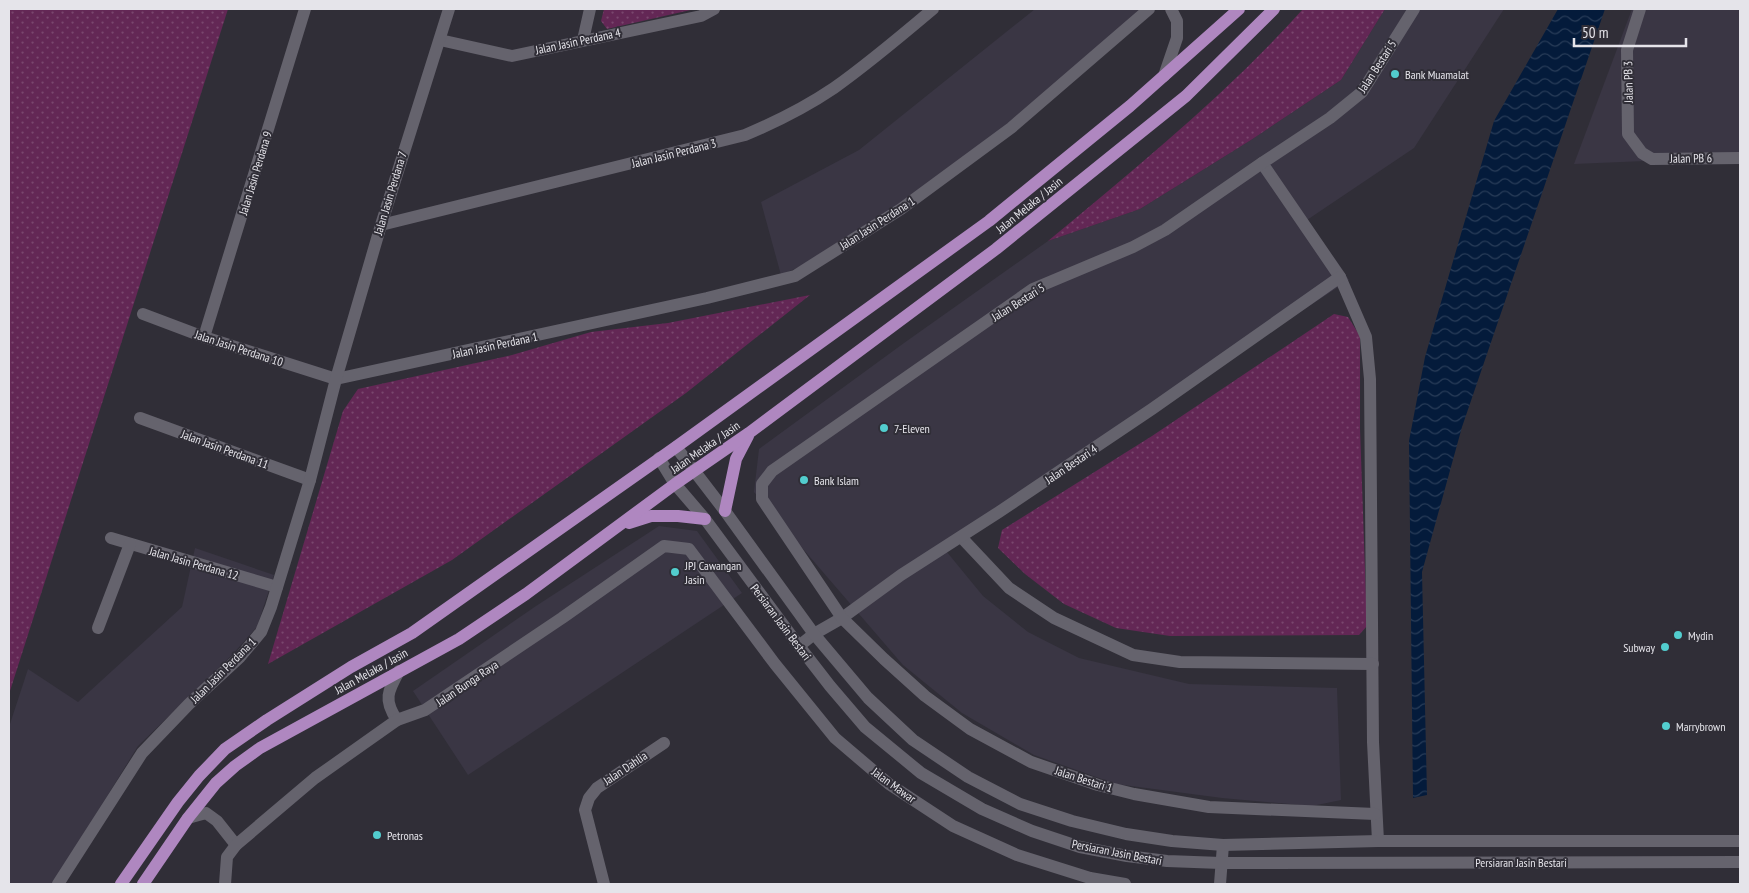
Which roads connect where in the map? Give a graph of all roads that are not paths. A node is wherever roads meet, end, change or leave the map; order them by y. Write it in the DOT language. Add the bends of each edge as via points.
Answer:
graph roads {
  1 [pos="306,9"];
  2 [pos="449,9"];
  3 [pos="590,9"];
  4 [pos="714,9"];
  5 [pos="933,9"];
  6 [pos="1149,9"];
  7 [pos="1171,9"];
  8 [pos="1239,9"];
  9 [pos="1274,9"];
  10 [pos="1414,9"];
  11 [pos="1640,9"];
  12 [pos="440,40"];
  13 [pos="583,40"];
  14 [pos="1164,76"];
  15 [pos="1642,153"];
  16 [pos="1740,158"];
  17 [pos="1262,162"];
  18 [pos="380,224"];
  19 [pos="1340,277"];
  20 [pos="143,314"];
  21 [pos="204,337"];
  22 [pos="336,379"];
  23 [pos="140,418"];
  24 [pos="749,434"];
  25 [pos="676,447"];
  26 [pos="658,458"];
  27 [pos="695,470"];
  28 [pos="310,480"];
  29 [pos="676,484"];
  30 [pos="725,511"];
  31 [pos="705,519"];
  32 [pos="620,525"];
  33 [pos="961,537"];
  34 [pos="112,538"];
  35 [pos="130,544"];
  36 [pos="277,588"];
  37 [pos="724,598"];
  38 [pos="842,618"];
  39 [pos="98,628"];
  40 [pos="814,634"];
  41 [pos="798,646"];
  42 [pos="1373,664"];
  43 [pos="399,671"];
  44 [pos="397,720"];
  45 [pos="664,742"];
  46 [pos="1375,814"];
  47 [pos="188,818"];
  48 [pos="1378,841"];
  49 [pos="1740,841"];
  50 [pos="236,845"];
  51 [pos="1223,845"];
  52 [pos="1740,862"];
  53 [pos="1221,863"];
  54 [pos="58,884"];
  55 [pos="121,884"];
  56 [pos="144,884"];
  57 [pos="225,884"];
  58 [pos="604,884"];
  59 [pos="1125,884"];
  60 [pos="1220,884"];
  1 -- 21 [label="street, Jalan Jasin Perdana 9"];
  2 -- 12 [label="street, Jalan Jasin Perdana 7"];
  3 -- 13 [label="street"];
  4 -- 13 [label="street, Jalan Jasin Perdana 4" via="701,16"];
  5 -- 18 [label="street, Jalan Jasin Perdana 3" via="833,88 784,118 745,135"];
  6 -- 22 [label="street, Jalan Jasin Perdana 1" via="1011,128 901,209 795,276"];
  7 -- 14 [label="street" via="1177,21 1177,38"];
  8 -- 14 [label="main road, Jalan Melaka / Jasin"];
  9 -- 24 [label="main road, Jalan Melaka / Jasin" via="1186,96 996,249"];
  10 -- 17 [label="street, Jalan Bestari 5" via="1362,92 1330,118"];
  11 -- 15 [label="street, Jalan PB 3" via="1627,50 1628,134"];
  12 -- 13 [label="street, Jalan Jasin Perdana 4" via="512,56"];
  12 -- 18 [label="street, Jalan Jasin Perdana 7"];
  14 -- 25 [label="main road, Jalan Melaka / Jasin" via="989,221"];
  15 -- 16 [label="street, Jalan PB 6" via="1652,159"];
  17 -- 19 [label="street"];
  17 -- 38 [label="street, Jalan Bestari 5" via="1157,234 1033,289 772,471 762,484 762,499"];
  18 -- 22 [label="street, Jalan Jasin Perdana 7"];
  19 -- 33 [label="street, Jalan Bestari 4"];
  19 -- 42 [label="street" via="1366,337"];
  20 -- 21 [label="street, Jalan Jasin Perdana 10"];
  21 -- 22 [label="street, Jalan Jasin Perdana 10"];
  22 -- 28 [label="street, Jalan Jasin Perdana 1"];
  23 -- 28 [label="street, Jalan Jasin Perdana 11"];
  24 -- 27 [label="main road, Jalan Melaka / Jasin"];
  24 -- 30 [label="main road" via="736,458"];
  25 -- 26 [label="main road, Jalan Melaka / Jasin"];
  25 -- 27 [label="street, Persiaran Jasin Bestari"];
  26 -- 29 [label="street, Persiaran Jasin Bestari"];
  26 -- 55 [label="main road, Jalan Melaka / Jasin" via="412,633 351,667 225,749 178,802"];
  27 -- 29 [label="main road, Jalan Melaka / Jasin"];
  27 -- 30 [label="street, Persiaran Jasin Bestari"];
  28 -- 36 [label="street, Jalan Jasin Perdana 1"];
  29 -- 31 [label="street, Persiaran Jasin Bestari"];
  29 -- 32 [label="main road, Jalan Melaka / Jasin"];
  30 -- 40 [label="street, Persiaran Jasin Bestari"];
  31 -- 32 [label="main road" via="651,516"];
  31 -- 41 [label="street, Persiaran Jasin Bestari"];
  32 -- 43 [label="main road, Jalan Melaka / Jasin" via="459,639"];
  33 -- 38 [label="street, Jalan Bestari 4"];
  33 -- 42 [label="street" via="1009,588 1054,618 1133,655 1180,662"];
  34 -- 35 [label="street, Jalan Jasin Perdana 12"];
  35 -- 36 [label="street, Jalan Jasin Perdana 12"];
  35 -- 39 [label="street"];
  36 -- 54 [label="street, Jalan Jasin Perdana 1" via="261,632 142,754"];
  37 -- 44 [label="street, Jalan Bunga Raya" via="689,549 664,546 425,710"];
  37 -- 59 [label="street, Jalan Mawar" via="835,738 889,784 954,826 1017,856 1090,878"];
  38 -- 40 [label="street, Jalan Bestari 4"];
  38 -- 46 [label="street, Jalan Bestari 1" via="925,696 970,729 1031,762 1098,786 1209,807"];
  40 -- 41 [label="street, Jalan Bestari 4"];
  40 -- 51 [label="street, Persiaran Jasin Bestari" via="868,698 913,740 968,777 1020,804 1126,834"];
  41 -- 53 [label="street, Persiaran Jasin Bestari" via="865,727 921,773 982,809 1080,847 1167,862"];
  42 -- 46 [label="street"];
  43 -- 44 [label="street" via="388,691 389,708"];
  43 -- 47 [label="main road, Jalan Melaka / Jasin" via="260,748 216,783"];
  44 -- 50 [label="street, Jalan Bunga Raya" via="315,778"];
  45 -- 58 [label="street, Jalan Dahlia" via="597,788 589,798 585,810"];
  46 -- 48 [label="street"];
  47 -- 50 [label="street" via="206,813 217,821"];
  47 -- 56 [label="main road, Jalan Melaka / Jasin"];
  48 -- 49 [label="street, Persiaran Jasin Bestari"];
  48 -- 51 [label="street, Persiaran Jasin Bestari"];
  50 -- 57 [label="street, Jalan Bunga Raya" via="228,858"];
  51 -- 53 [label="street"];
  52 -- 53 [label="street, Persiaran Jasin Bestari"];
  53 -- 60 [label="street"];
}
